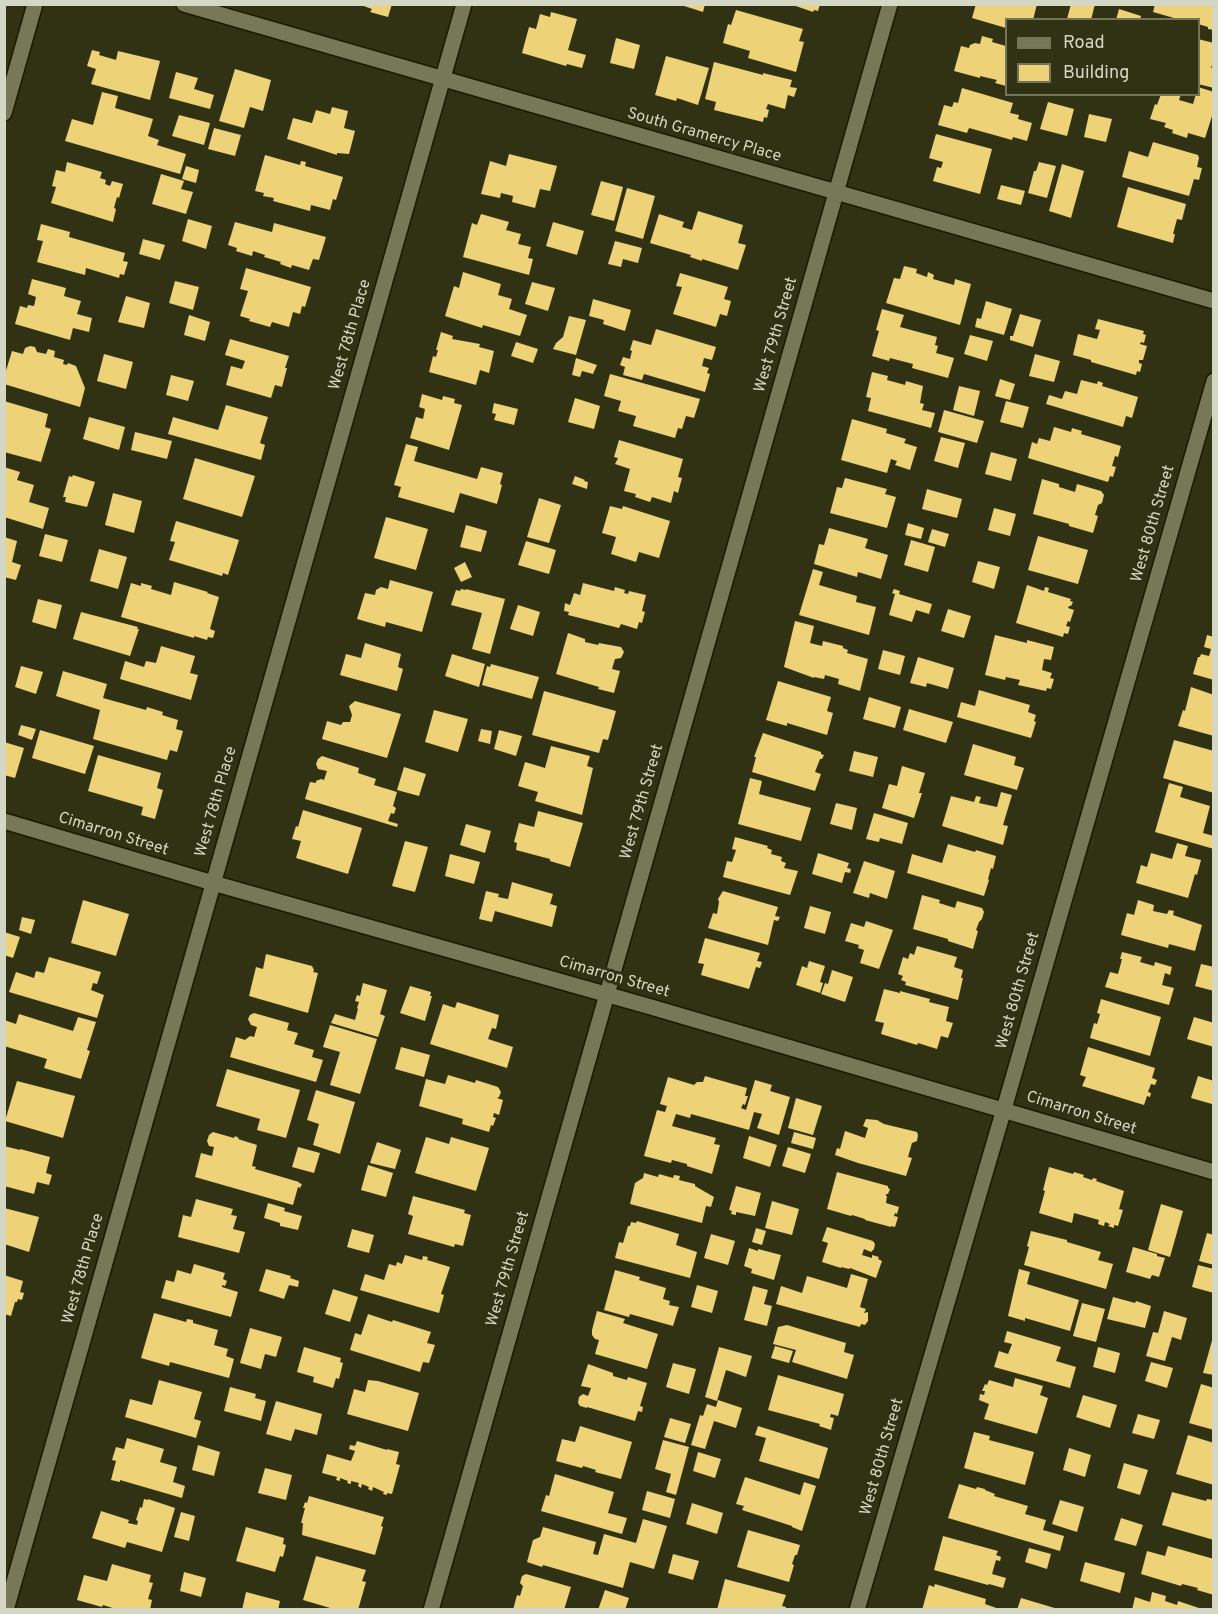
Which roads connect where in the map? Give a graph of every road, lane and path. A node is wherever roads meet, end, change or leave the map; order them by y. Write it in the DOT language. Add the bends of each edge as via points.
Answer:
graph roads {
  1 [pos="36,4"];
  2 [pos="184,4"];
  3 [pos="464,4"];
  4 [pos="890,4"];
  5 [pos="442,79"];
  6 [pos="4,113"];
  7 [pos="836,193"];
  8 [pos="1214,301"];
  9 [pos="1214,381"];
  10 [pos="4,821"];
  11 [pos="213,884"];
  12 [pos="607,994"];
  13 [pos="1004,1109"];
  14 [pos="1214,1172"];
  15 [pos="6,1610"];
  16 [pos="431,1610"];
  17 [pos="857,1610"];
  1 -- 6 [label="street"];
  2 -- 5 [label="street, South Gramercy Place"];
  3 -- 5 [label="street, West 78th Place"];
  4 -- 7 [label="street, West 79th Street"];
  5 -- 7 [label="street, South Gramercy Place"];
  5 -- 11 [label="street, West 78th Place"];
  7 -- 8 [label="street, South Gramercy Place"];
  7 -- 12 [label="street, West 79th Street"];
  9 -- 13 [label="street, West 80th Street"];
  10 -- 11 [label="street, Cimarron Street"];
  11 -- 12 [label="street, Cimarron Street"];
  11 -- 15 [label="street, West 78th Place"];
  12 -- 13 [label="street, Cimarron Street"];
  12 -- 16 [label="street, West 79th Street"];
  13 -- 14 [label="street, Cimarron Street"];
  13 -- 17 [label="street, West 80th Street"];
}
